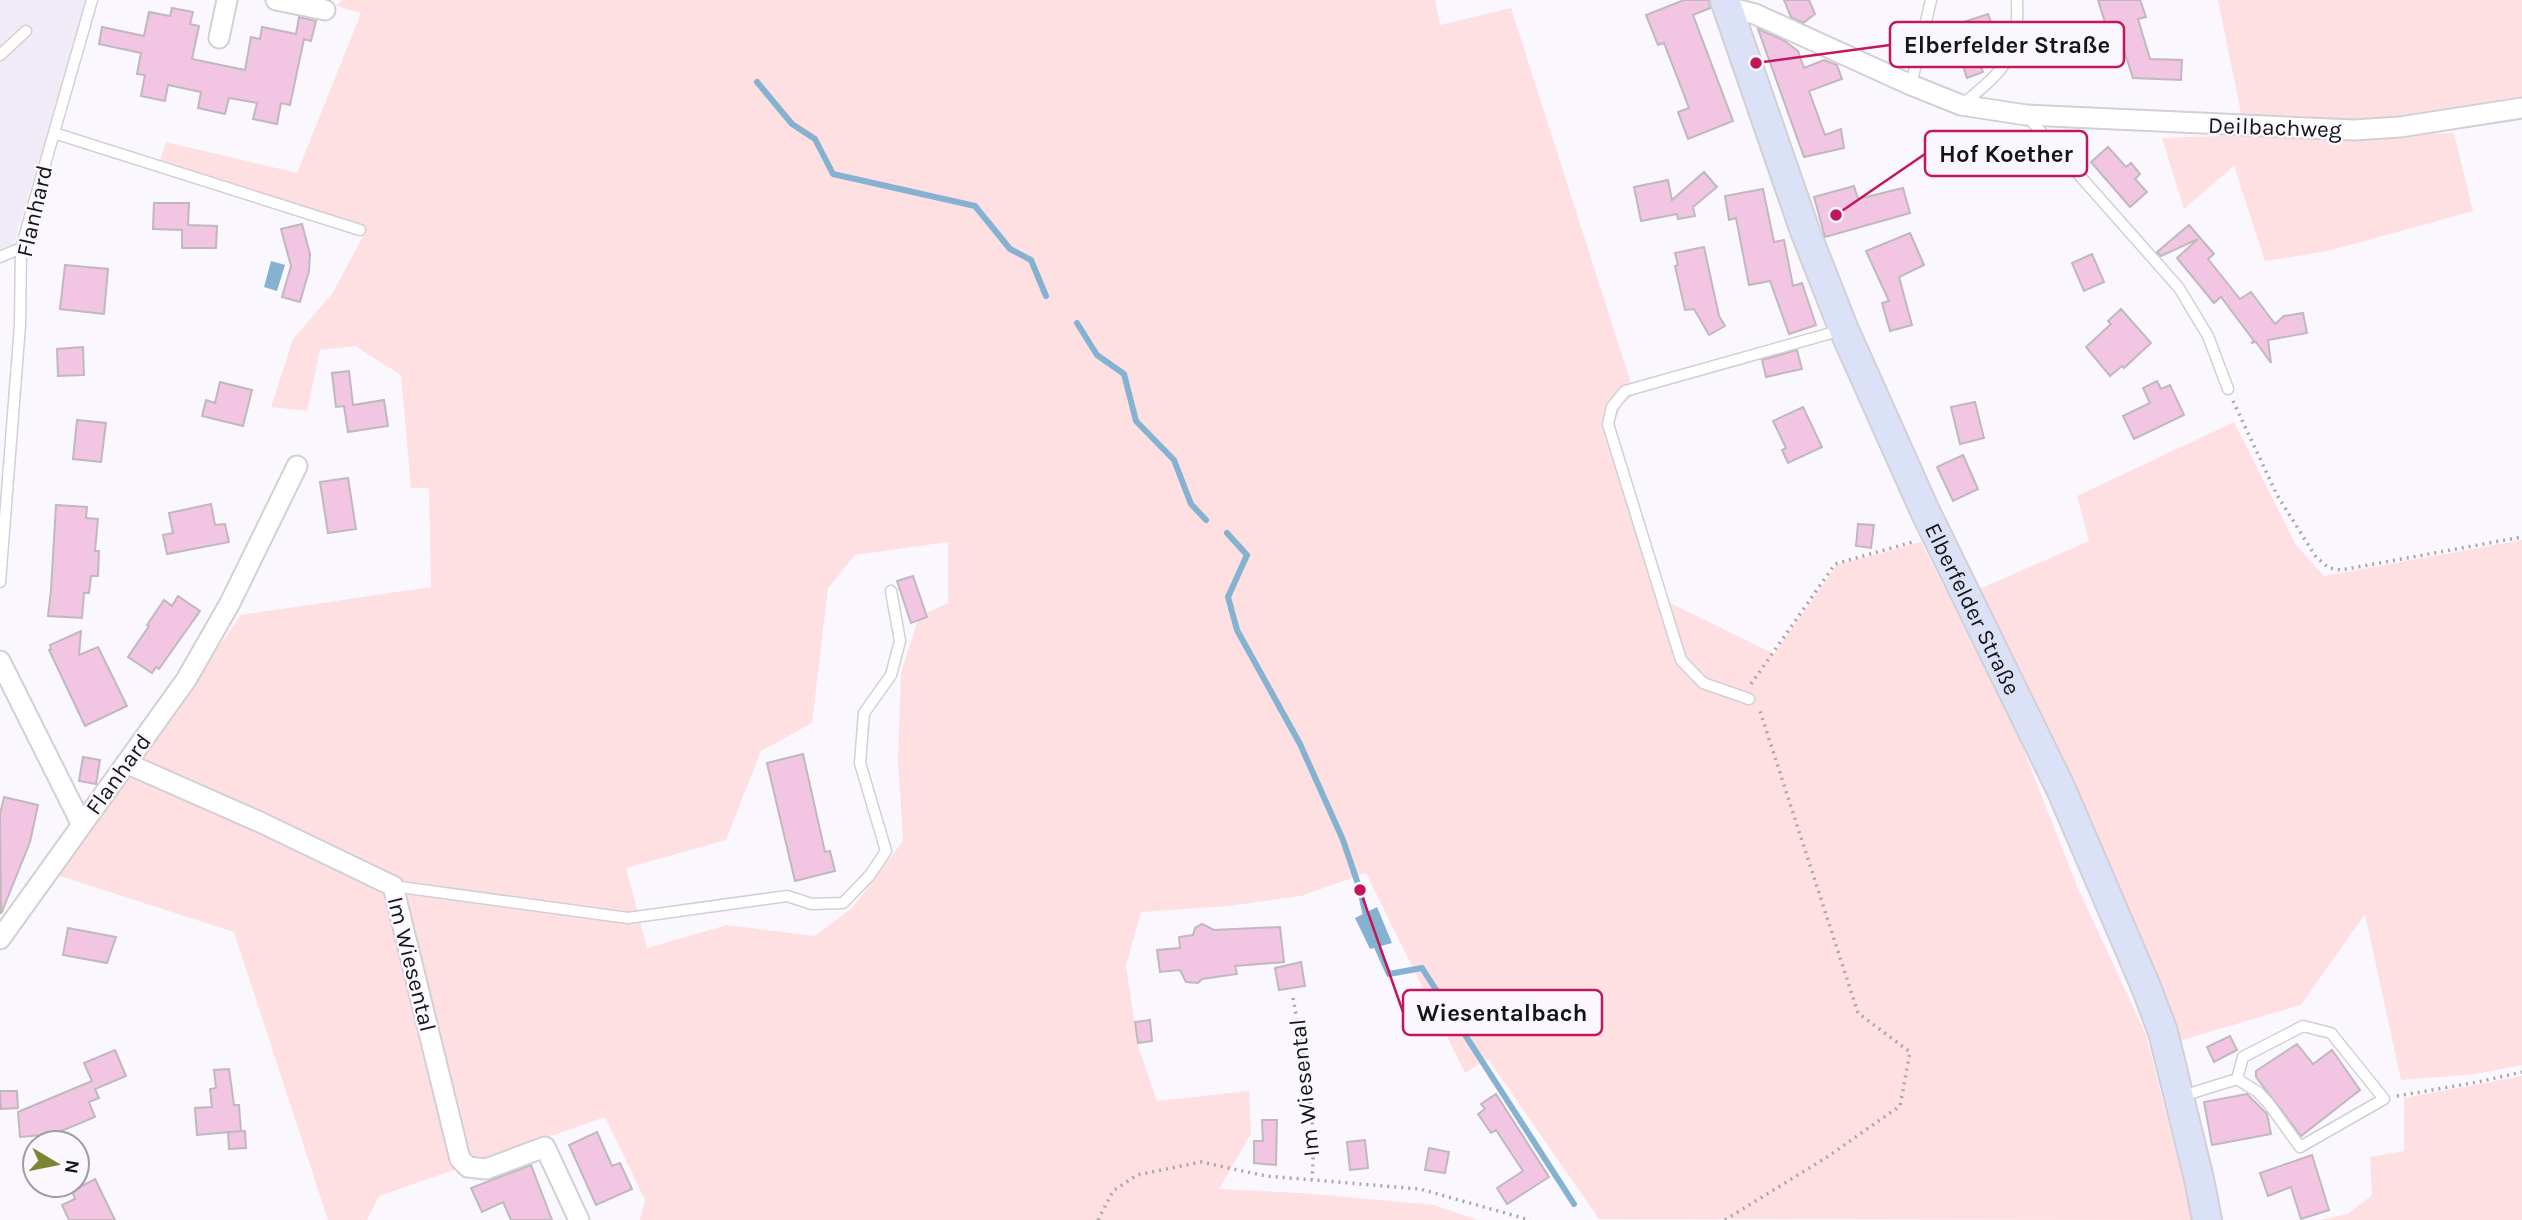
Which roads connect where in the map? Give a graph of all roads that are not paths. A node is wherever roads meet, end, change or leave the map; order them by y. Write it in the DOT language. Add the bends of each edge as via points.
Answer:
graph roads {
  1 [pos="93,0"];
  2 [pos="227,0"];
  3 [pos="276,0"];
  4 [pos="1931,0"];
  5 [pos="2017,0"];
  6 [pos="1726,3"];
  7 [pos="325,10"];
  8 [pos="26,31"];
  9 [pos="219,38"];
  10 [pos="0,55"];
  11 [pos="1911,85"];
  12 [pos="1961,105"];
  13 [pos="2522,108"];
  14 [pos="2026,115"];
  15 [pos="54,133"];
  16 [pos="360,229"];
  17 [pos="21,248"];
  18 [pos="0,257"];
  19 [pos="1844,330"];
  20 [pos="2228,389"];
  21 [pos="297,466"];
  22 [pos="0,582"];
  23 [pos="891,591"];
  24 [pos="0,661"];
  25 [pos="1752,698"];
  26 [pos="126,763"];
  27 [pos="82,825"];
  28 [pos="393,886"];
  29 [pos="0,939"];
  30 [pos="2237,1079"];
  31 [pos="2179,1097"];
  32 [pos="579,1220"];
  33 [pos="2207,1220"];
  1 -- 15 [label="lane, Flanhard"];
  2 -- 9 [label="street"];
  3 -- 7 [label="street"];
  4 -- 11 [label="lane"];
  5 -- 12 [label="lane" via="2013,50 1998,75"];
  6 -- 11 [label="street, Deilbachweg"];
  6 -- 19 [label="main road, Elberfelder Straße"];
  8 -- 10 [label="lane"];
  11 -- 12 [label="street, Deilbachweg"];
  12 -- 14 [label="street, Deilbachweg"];
  13 -- 14 [label="street, Deilbachweg" via="2354,130"];
  14 -- 20 [label="lane" via="2179,288 2207,336"];
  15 -- 16 [label="lane, Flanhard"];
  15 -- 17 [label="lane, Flanhard"];
  17 -- 18 [label="lane"];
  17 -- 22 [label="lane, Flanhard" via="20,326"];
  19 -- 25 [label="lane" via="1625,391 1612,407 1608,424 1681,660 1703,683"];
  19 -- 31 [label="main road, Elberfelder Straße" via="2098,873 2151,998"];
  21 -- 26 [label="street, Flanhard" via="224,614 186,680"];
  23 -- 28 [label="lane" via="900,641 891,675 864,713 859,763 886,851 842,903 812,904 787,896 628,918"];
  24 -- 27 [label="street, Flanhard"];
  26 -- 27 [label="street, Flanhard"];
  26 -- 28 [label="street, Im Wiesental"];
  27 -- 29 [label="street, Flanhard"];
  28 -- 32 [label="street, Im Wiesental" via="460,1160 468,1167 486,1169 545,1147"];
  30 -- 30 [label="lane" via="2258,1092 2300,1147 2384,1099 2331,1034 2303,1026 2243,1057"];
  30 -- 31 [label="lane"];
  31 -- 33 [label="main road, Elberfelder Straße"];
}
